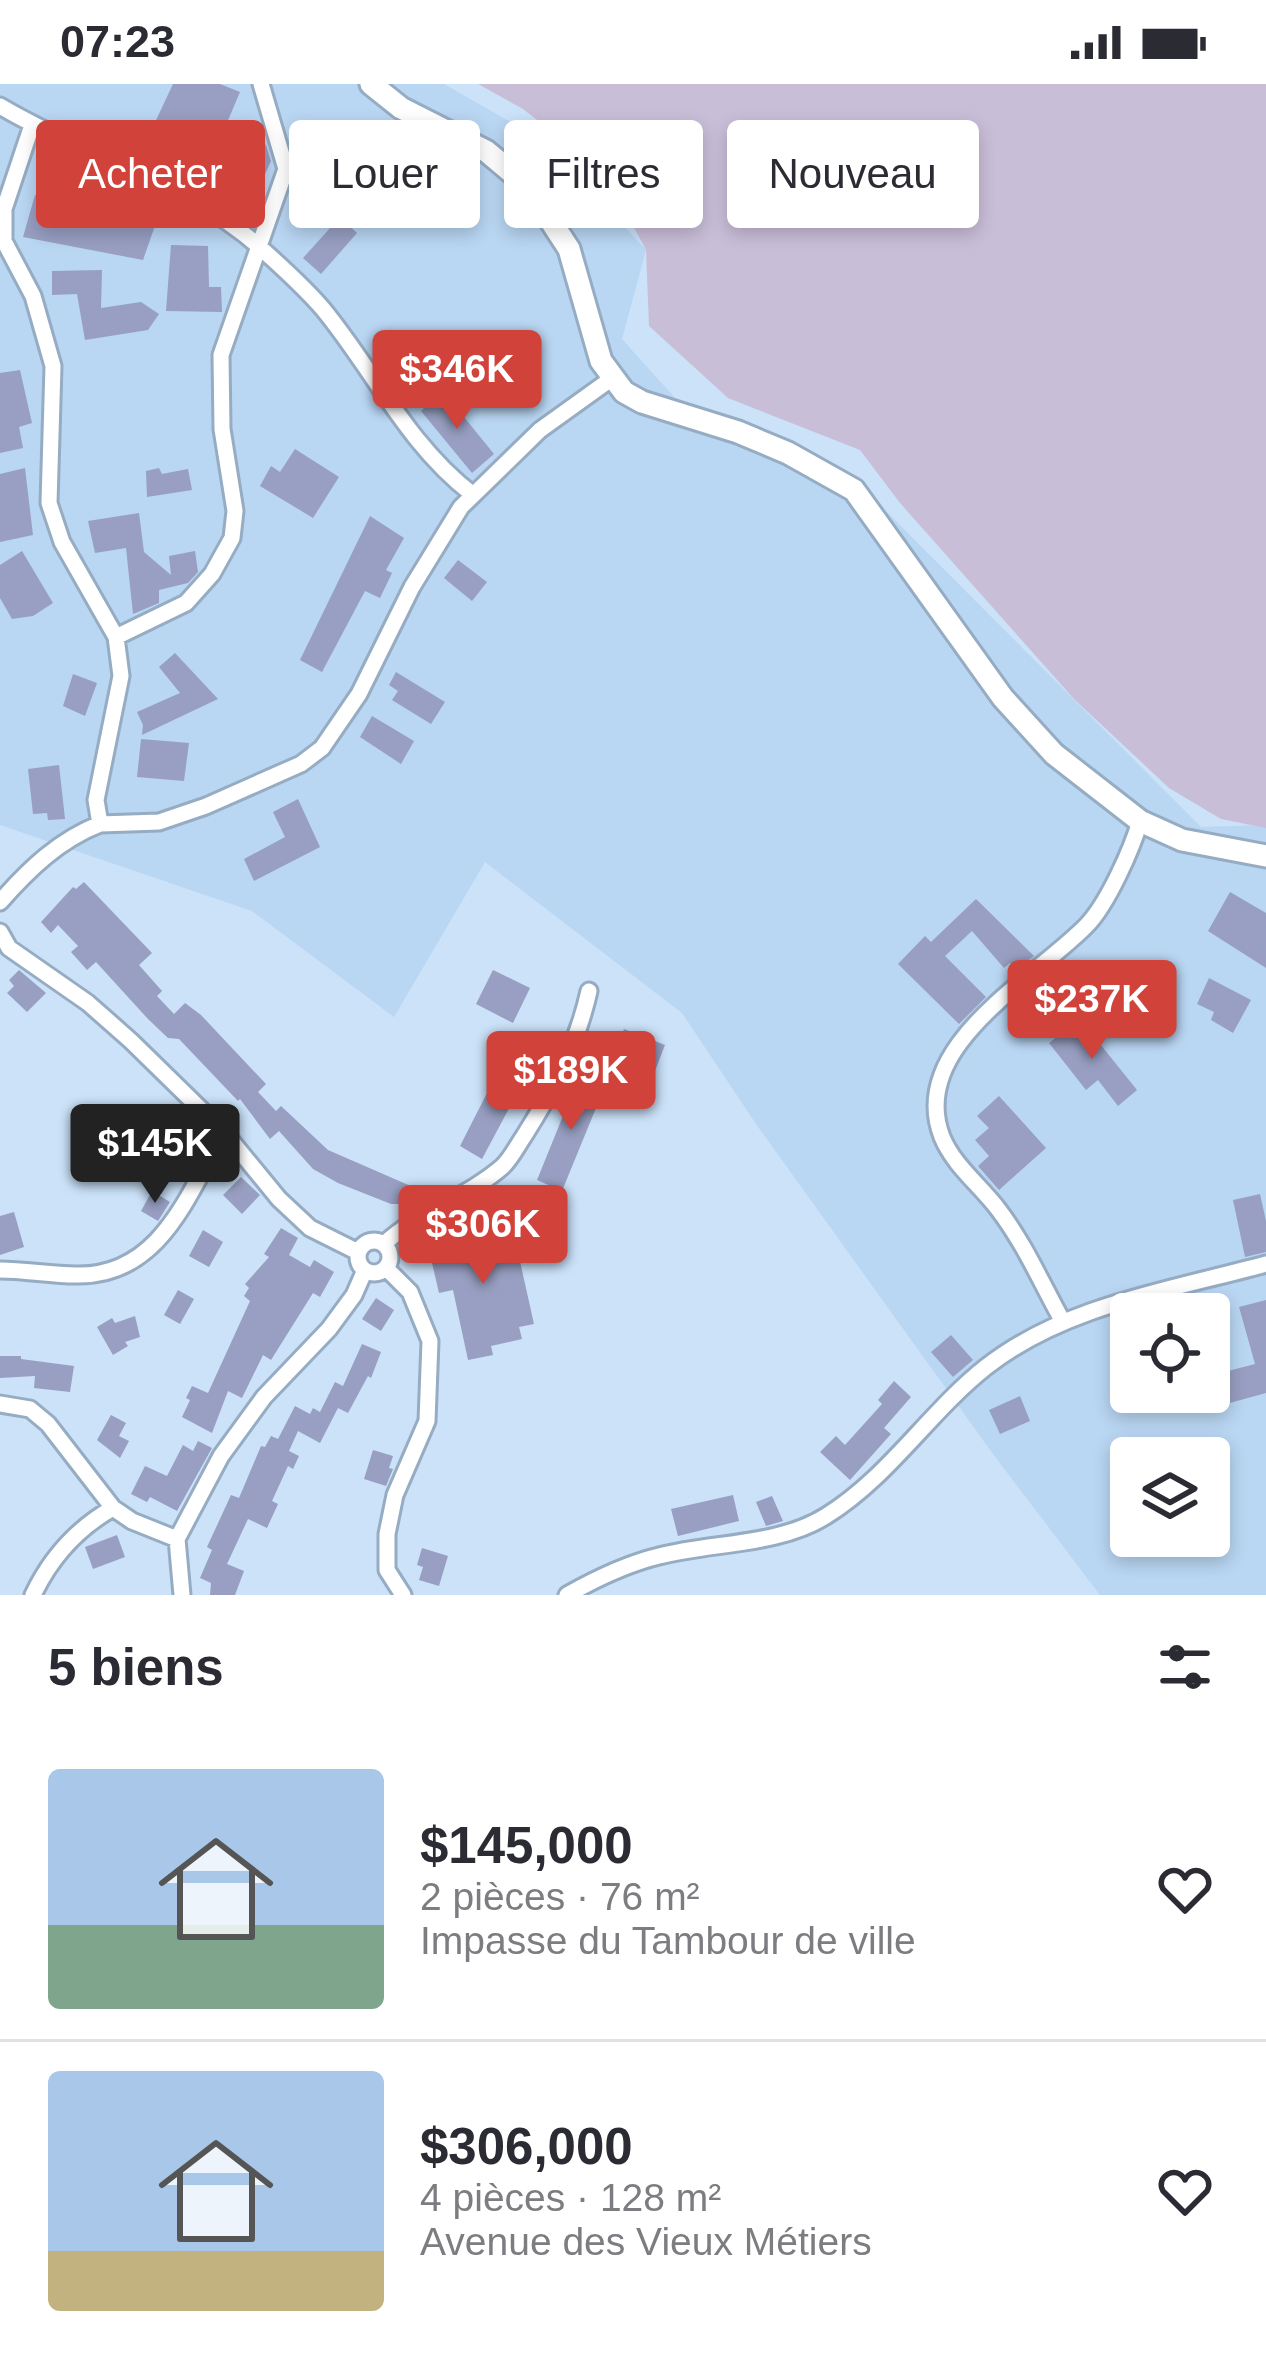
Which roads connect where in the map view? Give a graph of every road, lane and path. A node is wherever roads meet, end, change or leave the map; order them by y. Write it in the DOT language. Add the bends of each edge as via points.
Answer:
graph roads {
  1 [pos="261,84"];
  2 [pos="371,84"];
  3 [pos="0,106"];
  4 [pos="32,125"];
  5 [pos="259,246"];
  6 [pos="611,379"];
  7 [pos="472,494"];
  8 [pos="116,637"];
  9 [pos="1140,820"];
  10 [pos="100,824"];
  11 [pos="1266,856"];
  12 [pos="0,902"];
  13 [pos="0,932"];
  14 [pos="589,991"];
  15 [pos="224,1132"];
  16 [pos="384,1244"];
  17 [pos="358,1252"];
  18 [pos="1266,1264"];
  19 [pos="386,1268"];
  20 [pos="0,1270"];
  21 [pos="365,1270"];
  22 [pos="1062,1320"];
  23 [pos="0,1405"];
  24 [pos="113,1508"];
  25 [pos="177,1539"];
  26 [pos="33,1595"];
  27 [pos="182,1595"];
  28 [pos="403,1595"];
  29 [pos="567,1595"];
  1 -- 5 [label="street" via="286,170"];
  2 -- 6 [label="street" via="486,151 542,202 578,269"];
  3 -- 4 [label="street"];
  4 -- 5 [label="street" via="186,195"];
  4 -- 8 [label="street" via="4,208 4,241 33,296 53,366 49,503"];
  5 -- 7 [label="street" via="322,309 408,431"];
  5 -- 8 [label="street" via="221,356 232,538 186,604"];
  6 -- 7 [label="street"];
  6 -- 9 [label="street" via="642,402 738,432 854,490 1003,698 1054,754"];
  7 -- 10 [label="street" via="322,748 206,806 159,822"];
  8 -- 10 [label="street" via="121,676 96,800"];
  9 -- 11 [label="street" via="1182,840"];
  9 -- 22 [label="street" via="1090,922 954,1048 939,1076 942,1137 1027,1252"];
  10 -- 12 [label="street" via="32,866"];
  13 -- 15 [label="street"];
  14 -- 16 [label="street" via="555,1088 505,1165"];
  15 -- 17 [label="street" via="310,1228"];
  15 -- 20 [label="street" via="174,1220 140,1258 78,1276"];
  16 -- 17 [label="street" via="369,1241"];
  16 -- 19 [label="street"];
  17 -- 21 [label="street"];
  18 -- 22 [label="street"];
  19 -- 21 [label="street"];
  19 -- 28 [label="street" via="410,1292 430,1341 427,1421 387,1534 386,1570"];
  21 -- 25 [label="street" via="329,1329 238,1428"];
  22 -- 29 [label="street" via="986,1367 825,1517 795,1531 661,1555"];
  23 -- 24 [label="street" via="30,1409 48,1424"];
  24 -- 25 [label="street"];
  24 -- 26 [label="street" via="56,1553"];
  25 -- 27 [label="street"];
}
